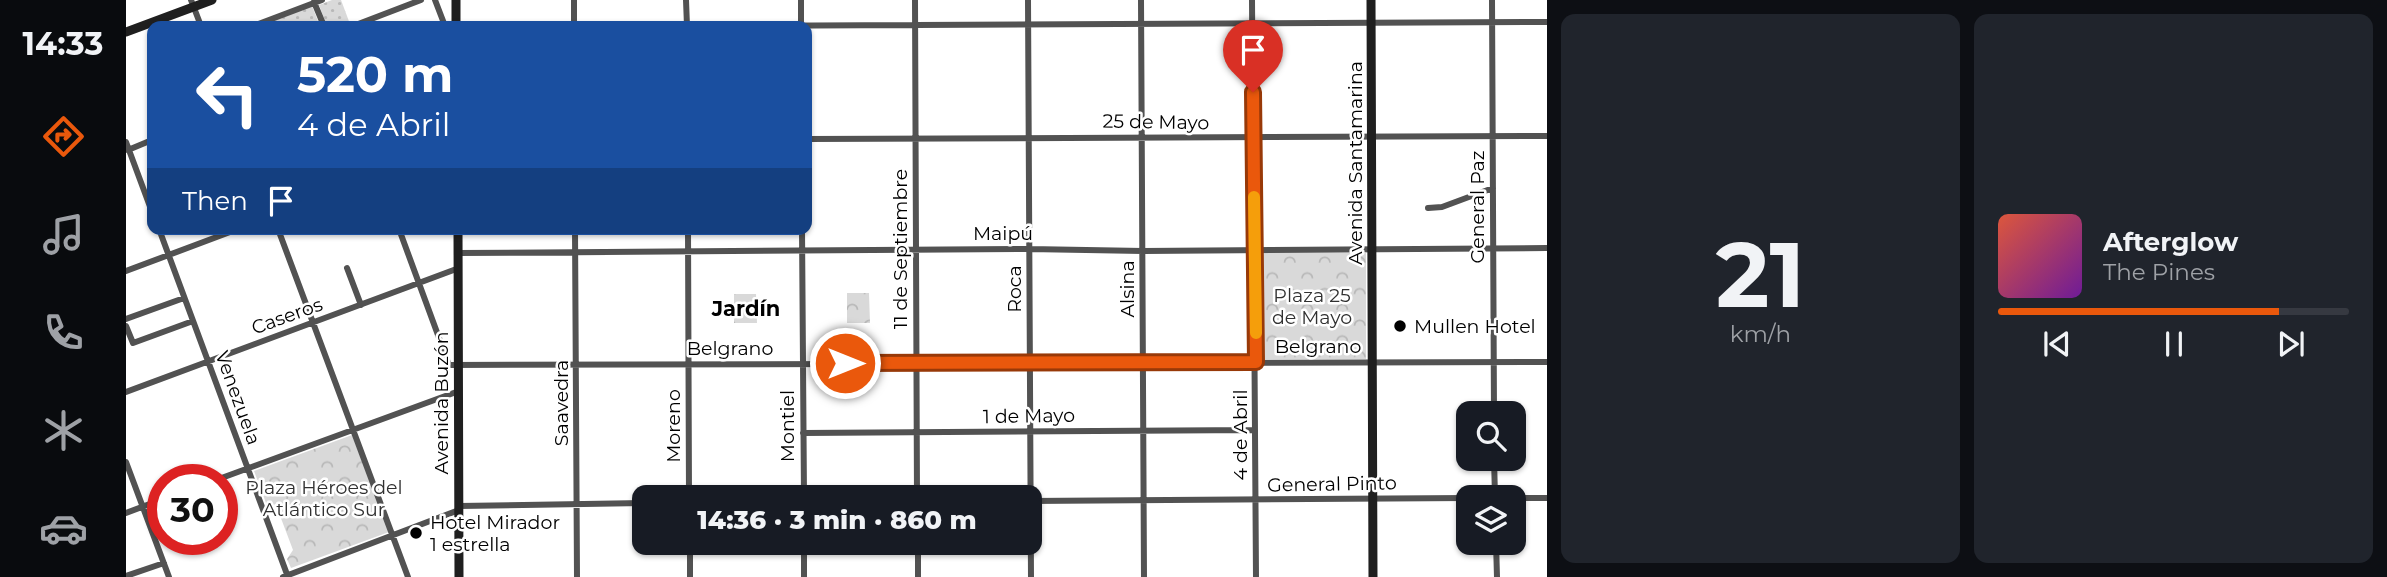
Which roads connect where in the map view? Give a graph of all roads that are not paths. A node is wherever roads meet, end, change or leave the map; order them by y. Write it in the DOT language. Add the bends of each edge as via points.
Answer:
graph roads {
  1 [pos="212,0"];
  2 [pos="421,0"];
  3 [pos="435,0"];
  4 [pos="456,0"];
  5 [pos="574,0"];
  6 [pos="687,0"];
  7 [pos="801,0"];
  8 [pos="915,0"];
  9 [pos="1028,0"];
  10 [pos="1141,0"];
  11 [pos="1252,0"];
  12 [pos="1371,0"];
  13 [pos="1492,0"];
  14 [pos="316,1"];
  15 [pos="192,4"];
  16 [pos="152,21"];
  17 [pos="199,21"];
  18 [pos="266,21"];
  19 [pos="322,21"];
  20 [pos="366,21"];
  21 [pos="443,21"];
  22 [pos="456,21"];
  23 [pos="574,21"];
  24 [pos="687,21"];
  25 [pos="801,21"];
  26 [pos="1371,22"];
  27 [pos="1492,22"];
  28 [pos="1547,22"];
  29 [pos="147,23"];
  30 [pos="1141,23"];
  31 [pos="1252,23"];
  32 [pos="1028,24"];
  33 [pos="915,25"];
  34 [pos="812,26"];
  35 [pos="126,32"];
  36 [pos="1492,136"];
  37 [pos="1547,136"];
  38 [pos="1029,137"];
  39 [pos="1141,137"];
  40 [pos="915,138"];
  41 [pos="1372,138"];
  42 [pos="812,139"];
  43 [pos="1254,139"];
  44 [pos="147,142"];
  45 [pos="127,147"];
  46 [pos="1493,188"];
  47 [pos="147,199"];
  48 [pos="1428,208"];
  49 [pos="161,235"];
  50 [pos="222,235"];
  51 [pos="280,235"];
  52 [pos="401,235"];
  53 [pos="458,235"];
  54 [pos="575,235"];
  55 [pos="688,235"];
  56 [pos="802,235"];
  57 [pos="1547,248"];
  58 [pos="916,249"];
  59 [pos="1029,249"];
  60 [pos="1493,249"];
  61 [pos="802,250"];
  62 [pos="1254,250"];
  63 [pos="1372,250"];
  64 [pos="688,251"];
  65 [pos="1143,251"];
  66 [pos="576,252"];
  67 [pos="458,253"];
  68 [pos="168,255"];
  69 [pos="347,268"];
  70 [pos="458,268"];
  71 [pos="126,271"];
  72 [pos="419,283"];
  73 [pos="184,298"];
  74 [pos="361,305"];
  75 [pos="126,319"];
  76 [pos="193,321"];
  77 [pos="313,323"];
  78 [pos="126,326"];
  79 [pos="1373,361"];
  80 [pos="208,362"];
  81 [pos="1143,362"];
  82 [pos="1256,362"];
  83 [pos="1493,362"];
  84 [pos="1547,362"];
  85 [pos="916,363"];
  86 [pos="1030,363"];
  87 [pos="689,364"];
  88 [pos="803,364"];
  89 [pos="459,365"];
  90 [pos="576,365"];
  91 [pos="459,391"];
  92 [pos="126,393"];
  93 [pos="1494,401"];
  94 [pos="353,429"];
  95 [pos="1255,430"];
  96 [pos="1143,431"];
  97 [pos="1030,432"];
  98 [pos="803,433"];
  99 [pos="917,433"];
  100 [pos="126,462"];
  101 [pos="248,468"];
  102 [pos="128,471"];
  103 [pos="238,472"];
  104 [pos="689,485"];
  105 [pos="803,485"];
  106 [pos="918,485"];
  107 [pos="1030,485"];
  108 [pos="1456,498"];
  109 [pos="1526,498"];
  110 [pos="1547,498"];
  111 [pos="1374,499"];
  112 [pos="1255,500"];
  113 [pos="1042,501"];
  114 [pos="1143,501"];
  115 [pos="577,503"];
  116 [pos="632,503"];
  117 [pos="147,505"];
  118 [pos="143,506"];
  119 [pos="459,508"];
  120 [pos="126,513"];
  121 [pos="393,536"];
  122 [pos="690,555"];
  123 [pos="804,555"];
  124 [pos="918,555"];
  125 [pos="1031,555"];
  126 [pos="1496,555"];
  127 [pos="164,563"];
  128 [pos="126,576"];
  129 [pos="286,576"];
  130 [pos="169,577"];
  131 [pos="408,577"];
  132 [pos="459,577"];
  133 [pos="577,577"];
  134 [pos="690,577"];
  135 [pos="804,577"];
  136 [pos="918,577"];
  137 [pos="1031,577"];
  138 [pos="1144,577"];
  139 [pos="1256,577"];
  140 [pos="1373,577"];
  141 [pos="1497,577"];
  1 -- 15 [label="main road"];
  2 -- 20 [label="street"];
  3 -- 21 [label="street"];
  4 -- 22 [label="main road"];
  5 -- 23 [label="street"];
  6 -- 24 [label="street"];
  7 -- 25 [label="street"];
  8 -- 33 [label="street, 11 de Septiembre"];
  9 -- 32 [label="street, Roca"];
  10 -- 30 [label="street, Alsina"];
  11 -- 31 [label="street, 4 de Abril"];
  12 -- 26 [label="main road, Avenida Santamarina"];
  13 -- 27 [label="street, General Paz"];
  14 -- 18 [label="street"];
  14 -- 19 [label="street"];
  15 -- 16 [label="main road"];
  15 -- 17 [label="street"];
  26 -- 27 [label="street"];
  26 -- 31 [label="street"];
  26 -- 41 [label="main road, Avenida Santamarina"];
  27 -- 28 [label="street"];
  27 -- 36 [label="street, General Paz"];
  29 -- 35 [label="main road"];
  30 -- 31 [label="street"];
  30 -- 32 [label="street"];
  30 -- 39 [label="street, Alsina"];
  31 -- 43 [label="street, 4 de Abril"];
  32 -- 33 [label="street"];
  32 -- 38 [label="street, Roca"];
  33 -- 34 [label="street"];
  33 -- 40 [label="street, 11 de Septiembre"];
  36 -- 37 [label="street, 25 de Mayo"];
  36 -- 41 [label="street, 25 de Mayo"];
  36 -- 46 [label="street, General Paz"];
  38 -- 39 [label="street, 25 de Mayo"];
  38 -- 40 [label="street, 25 de Mayo"];
  38 -- 59 [label="street, Roca"];
  39 -- 43 [label="street, 25 de Mayo"];
  39 -- 65 [label="street, Alsina"];
  40 -- 42 [label="street, 25 de Mayo"];
  40 -- 58 [label="street, 11 de Septiembre"];
  41 -- 43 [label="street, 25 de Mayo"];
  41 -- 63 [label="main road, Avenida Santamarina"];
  43 -- 62 [label="street, 4 de Abril"];
  44 -- 45 [label="street"];
  45 -- 47 [label="street"];
  46 -- 48 [label="street"];
  46 -- 60 [label="street, General Paz"];
  49 -- 68 [label="street, Venezuela"];
  50 -- 68 [label="street"];
  51 -- 77 [label="street"];
  52 -- 72 [label="street"];
  53 -- 67 [label="main road, Avenida Buzón"];
  54 -- 66 [label="street, Saavedra"];
  55 -- 64 [label="street, Moreno"];
  56 -- 61 [label="street, Montiel"];
  57 -- 60 [label="street, Maipú"];
  58 -- 59 [label="street, Maipú"];
  58 -- 61 [label="street, Maipú"];
  58 -- 85 [label="street, 11 de Septiembre"];
  59 -- 65 [label="street, Maipú"];
  59 -- 86 [label="street, Roca"];
  60 -- 63 [label="street, Maipú"];
  60 -- 83 [label="street, General Paz"];
  61 -- 64 [label="street, Maipú"];
  61 -- 88 [label="street, Montiel"];
  62 -- 63 [label="street, Maipú"];
  62 -- 65 [label="street, Maipú"];
  62 -- 82 [label="street, 4 de Abril"];
  63 -- 79 [label="main road, Avenida Santamarina"];
  64 -- 66 [label="street, Maipú"];
  64 -- 87 [label="street, Moreno"];
  65 -- 81 [label="street, Alsina"];
  66 -- 67 [label="street, Maipú"];
  66 -- 90 [label="street, Saavedra"];
  67 -- 70 [label="main road, Avenida Buzón"];
  68 -- 71 [label="street"];
  68 -- 73 [label="street, Venezuela"];
  69 -- 74 [label="street"];
  70 -- 72 [label="street, Caseros"];
  70 -- 89 [label="main road, Avenida Buzón"];
  72 -- 74 [label="street, Caseros"];
  72 -- 89 [label="street" via="449,365"];
  73 -- 75 [label="street"];
  73 -- 76 [label="street, Venezuela"];
  74 -- 77 [label="street, Caseros"];
  76 -- 78 [label="street" via="133,344"];
  76 -- 80 [label="street, Venezuela"];
  77 -- 80 [label="street, Caseros"];
  77 -- 94 [label="street"];
  79 -- 82 [label="street, Belgrano"];
  79 -- 83 [label="street, Belgrano"];
  79 -- 111 [label="main road, Avenida Santamarina"];
  80 -- 92 [label="street, Caseros"];
  80 -- 101 [label="street, Venezuela"];
  81 -- 82 [label="street, Belgrano"];
  81 -- 86 [label="street, Belgrano"];
  81 -- 96 [label="street, Alsina"];
  82 -- 95 [label="street, 4 de Abril"];
  83 -- 84 [label="street, Belgrano"];
  83 -- 93 [label="street, General Paz"];
  85 -- 86 [label="street, Belgrano"];
  85 -- 88 [label="street, Belgrano"];
  85 -- 99 [label="street, 11 de Septiembre"];
  86 -- 97 [label="street, Roca"];
  87 -- 88 [label="street, Belgrano"];
  87 -- 90 [label="street, Belgrano"];
  87 -- 104 [label="street, Moreno"];
  88 -- 98 [label="street, Montiel"];
  89 -- 90 [label="street, Belgrano"];
  89 -- 91 [label="main road, Avenida Buzón"];
  90 -- 115 [label="street, Saavedra"];
  91 -- 94 [label="street"];
  91 -- 119 [label="main road, Avenida Buzón"];
  94 -- 101 [label="street"];
  94 -- 121 [label="street"];
  95 -- 96 [label="street, 1 de Mayo"];
  95 -- 112 [label="street, 4 de Abril"];
  96 -- 97 [label="street, 1 de Mayo"];
  96 -- 114 [label="street, Alsina"];
  97 -- 99 [label="street, 1 de Mayo"];
  97 -- 107 [label="street, Roca"];
  98 -- 99 [label="street, 1 de Mayo"];
  98 -- 105 [label="street, Montiel"];
  99 -- 106 [label="street, 11 de Septiembre"];
  100 -- 102 [label="street"];
  101 -- 103 [label="street"];
  101 -- 129 [label="street, Venezuela"];
  102 -- 118 [label="street"];
  108 -- 111 [label="street, General Pinto"];
  109 -- 110 [label="street"];
  111 -- 112 [label="street, General Pinto"];
  111 -- 140 [label="main road, Avenida Santamarina"];
  112 -- 114 [label="street, General Pinto"];
  112 -- 139 [label="street, 4 de Abril"];
  113 -- 114 [label="street, General Pinto"];
  114 -- 138 [label="street, Alsina"];
  115 -- 116 [label="street"];
  115 -- 119 [label="street"];
  115 -- 133 [label="street, Saavedra"];
  117 -- 118 [label="street"];
  118 -- 120 [label="street"];
  118 -- 127 [label="street"];
  119 -- 121 [label="street"];
  119 -- 132 [label="main road, Avenida Buzón"];
  121 -- 129 [label="street"];
  121 -- 131 [label="street"];
  122 -- 134 [label="street"];
  123 -- 135 [label="street"];
  124 -- 136 [label="street"];
  125 -- 137 [label="street, Roca"];
  126 -- 141 [label="street"];
  127 -- 128 [label="street"];
  127 -- 130 [label="street"];
}
